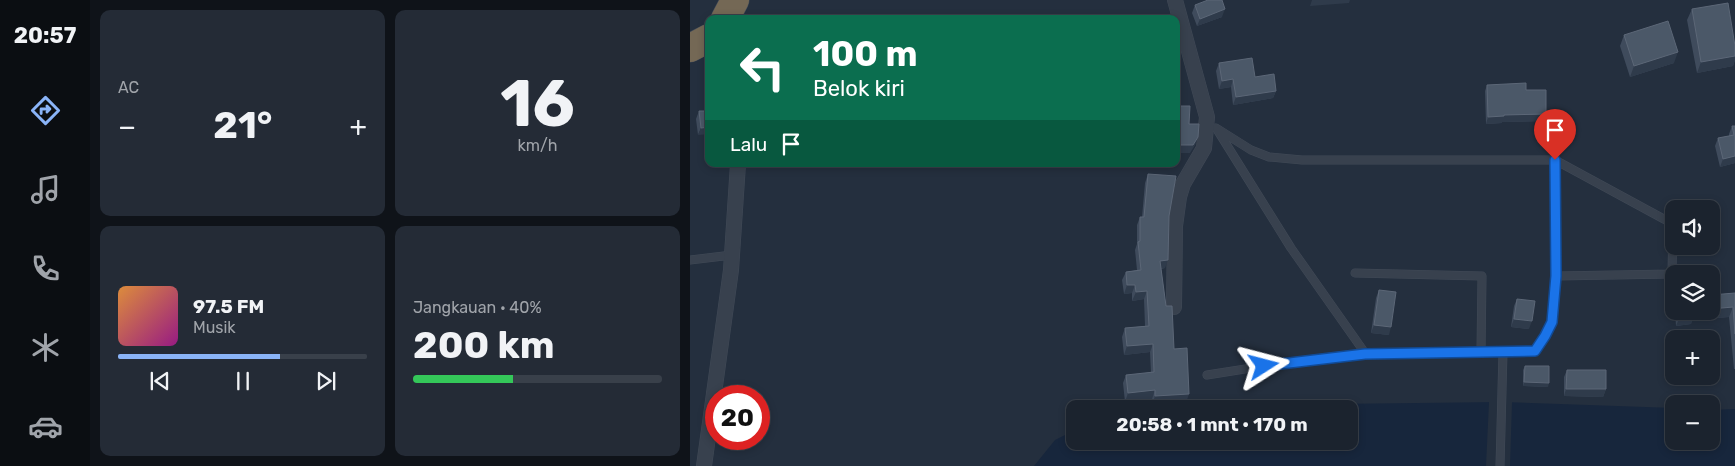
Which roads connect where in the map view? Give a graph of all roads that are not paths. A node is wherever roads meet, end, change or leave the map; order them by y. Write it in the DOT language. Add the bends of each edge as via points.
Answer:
graph roads {
  1 [pos="735,0"];
  2 [pos="1175,0"];
  3 [pos="727,15"];
  4 [pos="1180,15"];
  5 [pos="1180,17"];
  6 [pos="705,40"];
  7 [pos="690,48"];
  8 [pos="1212,123"];
  9 [pos="1555,160"];
  10 [pos="738,167"];
  11 [pos="732,255"];
  12 [pos="690,260"];
  13 [pos="1354,273"];
  14 [pos="1556,276"];
  15 [pos="1174,307"];
  16 [pos="1481,352"];
  17 [pos="1503,352"];
  18 [pos="1365,354"];
  19 [pos="1207,376"];
  20 [pos="704,466"];
  21 [pos="1500,466"];
  1 -- 3 [label="highway"];
  2 -- 4 [label="street"];
  5 -- 8 [label="street"];
  6 -- 7 [label="highway"];
  8 -- 9 [label="lane" via="1251,150 1269,157"];
  8 -- 15 [label="street" via="1204,148 1178,197 1174,234"];
  8 -- 18 [label="lane" via="1291,248"];
  9 -- 14 [label="lane"];
  9 -- 14 [label="lane" via="1673,224 1672,274"];
  10 -- 11 [label="street"];
  11 -- 12 [label="lane"];
  11 -- 20 [label="street"];
  13 -- 16 [label="lane" via="1482,276"];
  14 -- 17 [label="lane" via="1552,322 1535,351"];
  16 -- 17 [label="lane"];
  16 -- 18 [label="lane"];
  17 -- 21 [label="lane"];
  18 -- 19 [label="lane"];
}
